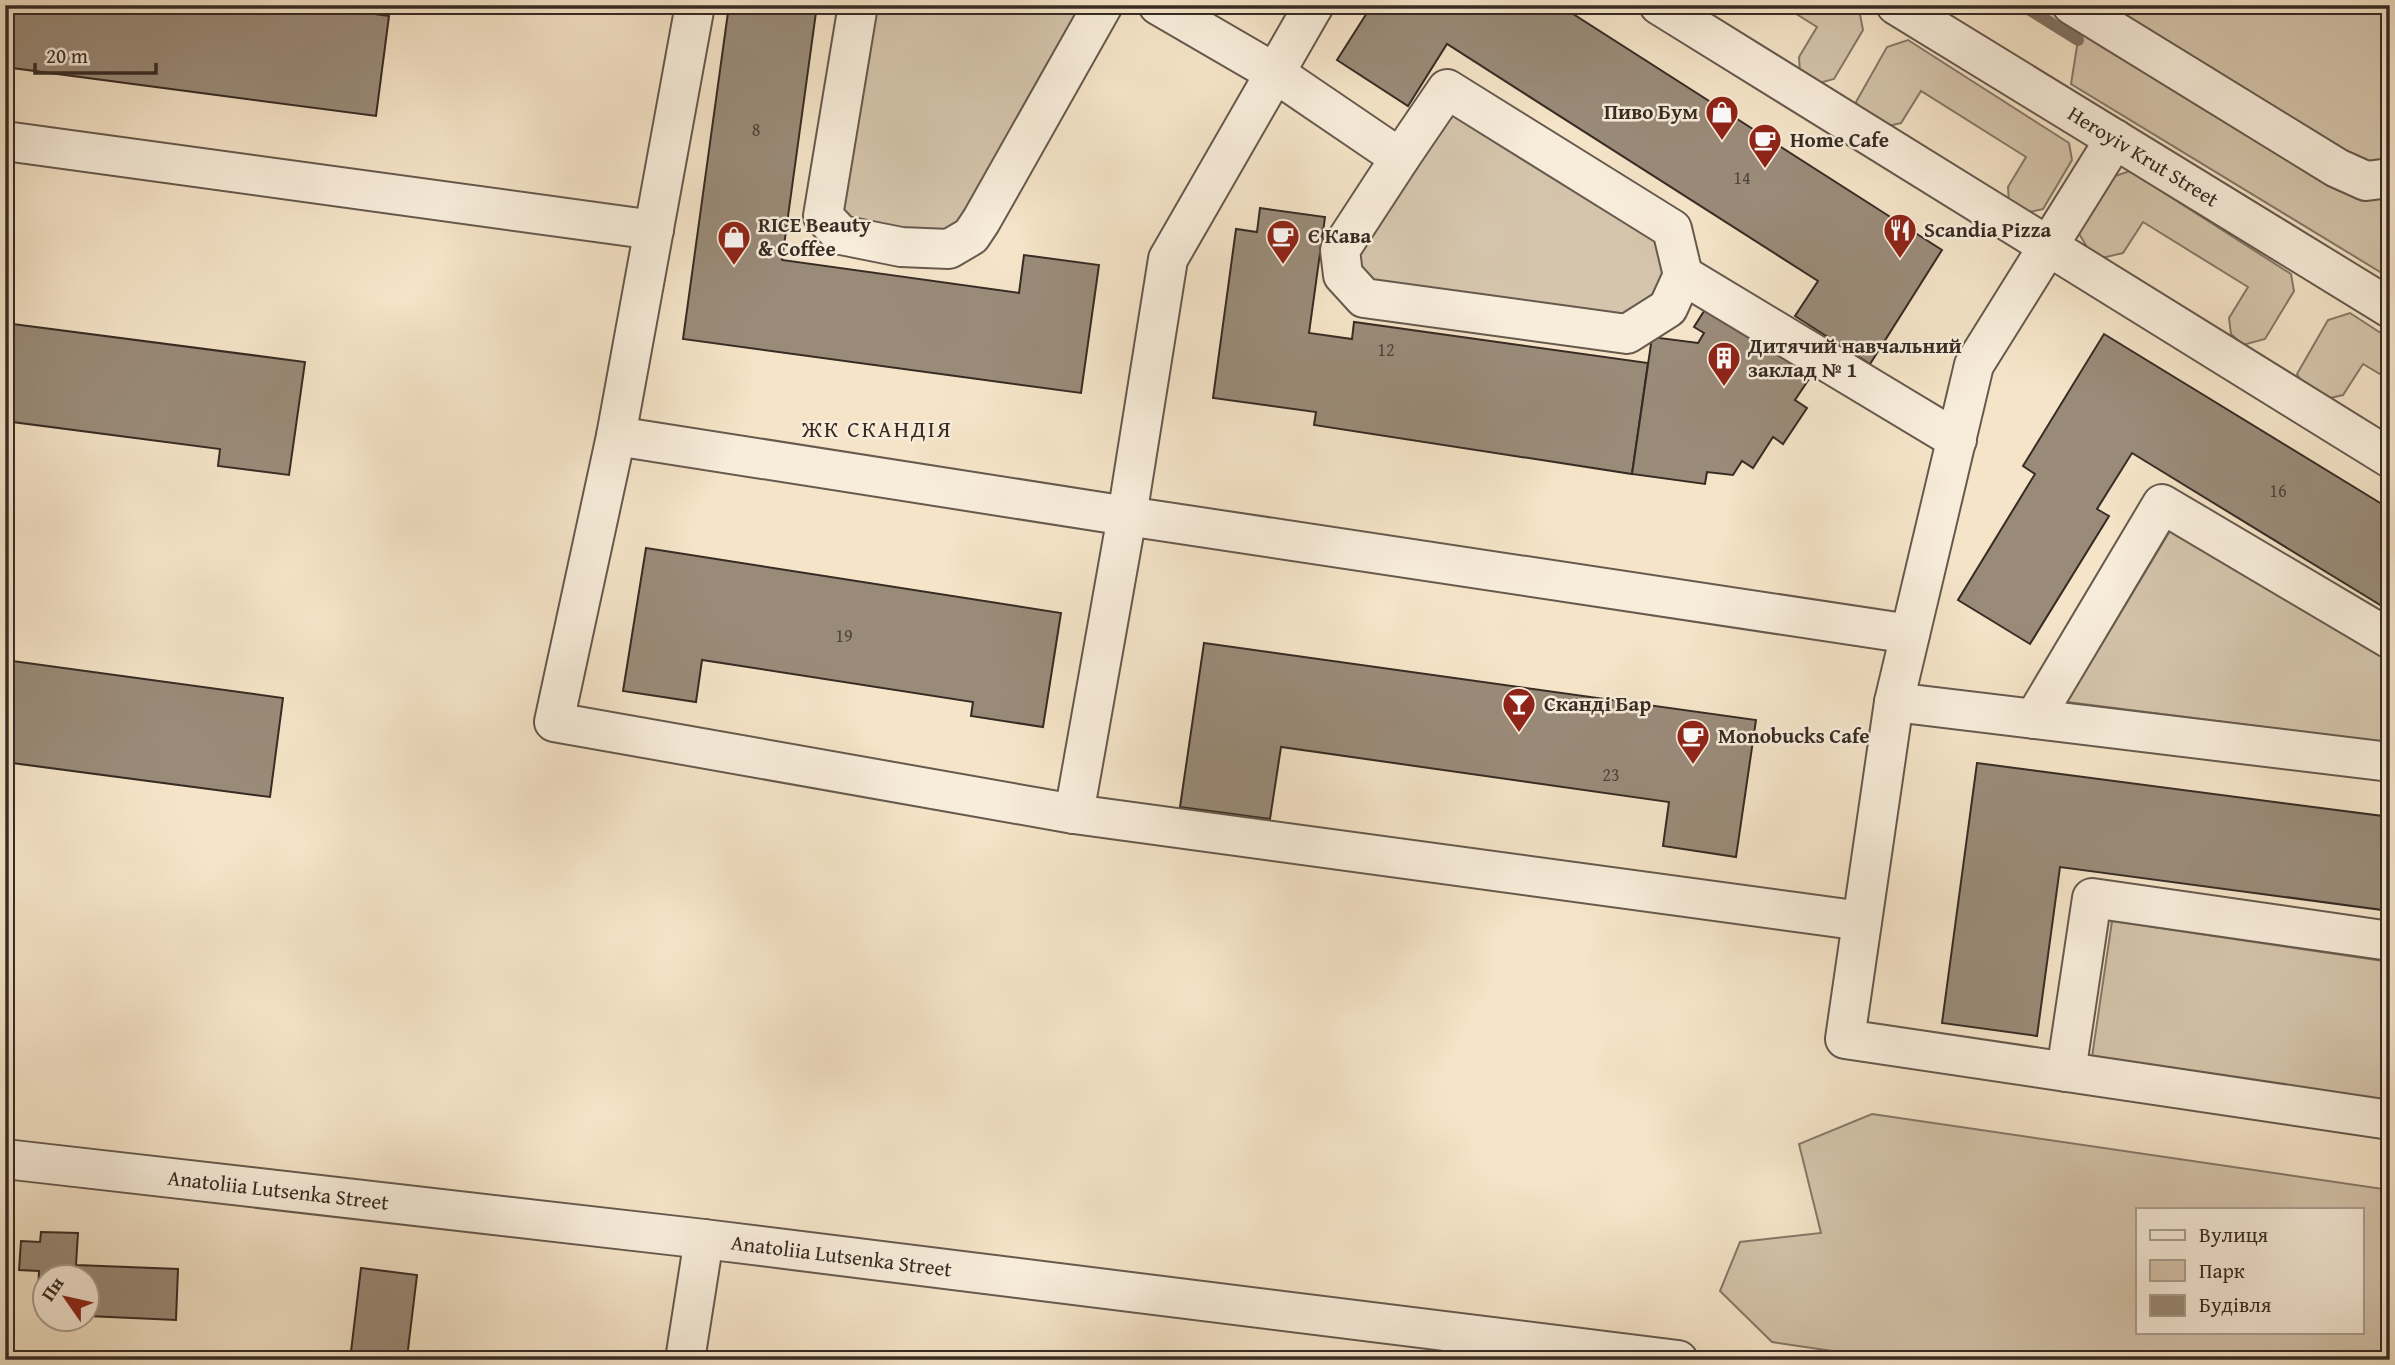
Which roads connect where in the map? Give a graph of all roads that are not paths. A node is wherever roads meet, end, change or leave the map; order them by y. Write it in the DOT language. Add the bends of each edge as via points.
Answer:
graph roads {
  1 [pos="695,5"];
  2 [pos="858,5"];
  3 [pos="1103,5"];
  4 [pos="1158,5"];
  5 [pos="1314,5"];
  6 [pos="1659,5"];
  7 [pos="1896,5"];
  8 [pos="2072,5"];
  9 [pos="1275,73"];
  10 [pos="2115,139"];
  11 [pos="5,141"];
  12 [pos="1400,158"];
  13 [pos="2390,178"];
  14 [pos="654,230"];
  15 [pos="2048,246"];
  16 [pos="1683,275"];
  17 [pos="2390,308"];
  18 [pos="616,436"];
  19 [pos="1957,440"];
  20 [pos="2390,458"];
  21 [pos="1127,516"];
  22 [pos="1910,634"];
  23 [pos="2390,639"];
  24 [pos="1894,702"];
  25 [pos="2034,719"];
  26 [pos="2390,762"];
  27 [pos="1074,814"];
  28 [pos="1862,920"];
  29 [pos="2390,941"];
  30 [pos="2066,1072"];
  31 [pos="2390,1120"];
  32 [pos="5,1159"];
  33 [pos="704,1239"];
  34 [pos="685,1360"];
  35 [pos="1678,1360"];
  1 -- 14 [label="street"];
  2 -- 3 [label="street" via="823,216 841,235 901,247 950,249 971,236 981,221"];
  4 -- 9 [label="street"];
  5 -- 9 [label="street"];
  6 -- 15 [label="street"];
  7 -- 10 [label="street, Heroyiv Krut Street"];
  8 -- 13 [label="street" via="2337,168 2366,181"];
  9 -- 12 [label="street"];
  9 -- 21 [label="street" via="1168,259"];
  10 -- 15 [label="street"];
  10 -- 17 [label="street, Heroyiv Krut Street"];
  11 -- 14 [label="street"];
  12 -- 16 [label="street" via="1447,89 1672,229"];
  12 -- 16 [label="street" via="1340,250 1343,275 1364,298 1627,334 1668,308"];
  14 -- 18 [label="street"];
  15 -- 19 [label="street" via="1974,365"];
  15 -- 20 [label="street"];
  16 -- 19 [label="street"];
  18 -- 21 [label="street"];
  18 -- 27 [label="street" via="554,722"];
  19 -- 22 [label="street"];
  21 -- 22 [label="street"];
  21 -- 27 [label="street"];
  22 -- 24 [label="street"];
  23 -- 25 [label="street" via="2162,504"];
  24 -- 25 [label="street"];
  24 -- 28 [label="street"];
  25 -- 26 [label="street"];
  27 -- 28 [label="street"];
  28 -- 30 [label="street" via="1845,1039"];
  29 -- 30 [label="street" via="2092,898"];
  30 -- 31 [label="street"];
  32 -- 33 [label="street, Anatoliia Lutsenka Street"];
  33 -- 34 [label="street"];
  33 -- 35 [label="street, Anatoliia Lutsenka Street"];
}
